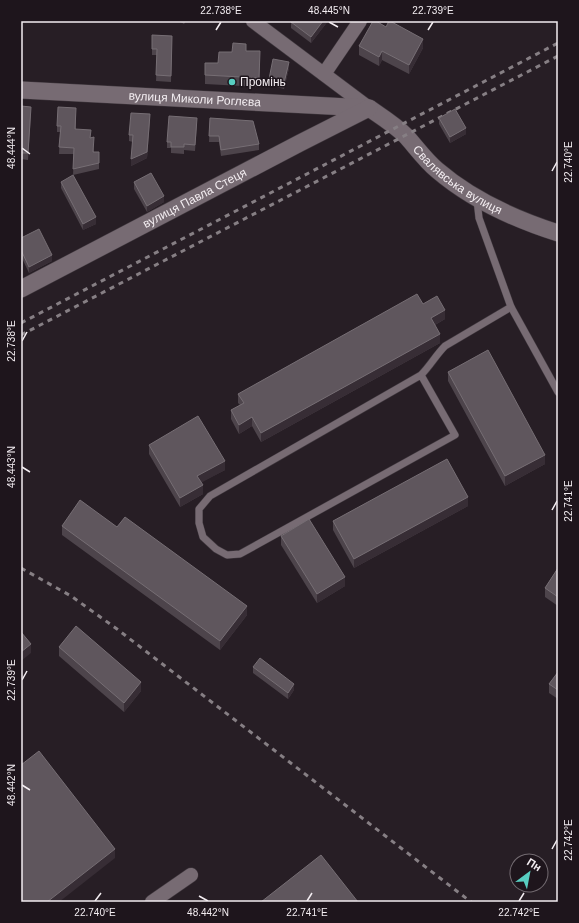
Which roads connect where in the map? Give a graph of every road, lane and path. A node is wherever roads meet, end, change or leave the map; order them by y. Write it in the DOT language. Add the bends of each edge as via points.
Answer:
graph roads {
  1 [pos="253,21"];
  2 [pos="360,21"];
  3 [pos="324,74"];
  4 [pos="21,90"];
  5 [pos="369,108"];
  6 [pos="477,200"];
  7 [pos="558,233"];
  8 [pos="21,289"];
  9 [pos="511,308"];
  10 [pos="420,375"];
  11 [pos="558,392"];
  12 [pos="191,875"];
  13 [pos="152,902"];
  1 -- 3 [label="street"];
  2 -- 3 [label="street"];
  3 -- 5 [label="street"];
  4 -- 5 [label="street, вулиця Миколи Роглєва"];
  5 -- 6 [label="street, Свалявська вулиця" via="405,135 435,169"];
  5 -- 8 [label="street, вулиця Павла Стеця"];
  6 -- 7 [label="street, Свалявська вулиця"];
  6 -- 9 [label="lane" via="479,218"];
  9 -- 10 [label="lane" via="445,346"];
  9 -- 11 [label="lane"];
  10 -- 10 [label="lane" via="210,496 199,509 203,537 227,555 240,554 455,435"];
  12 -- 13 [label="street"];
}
